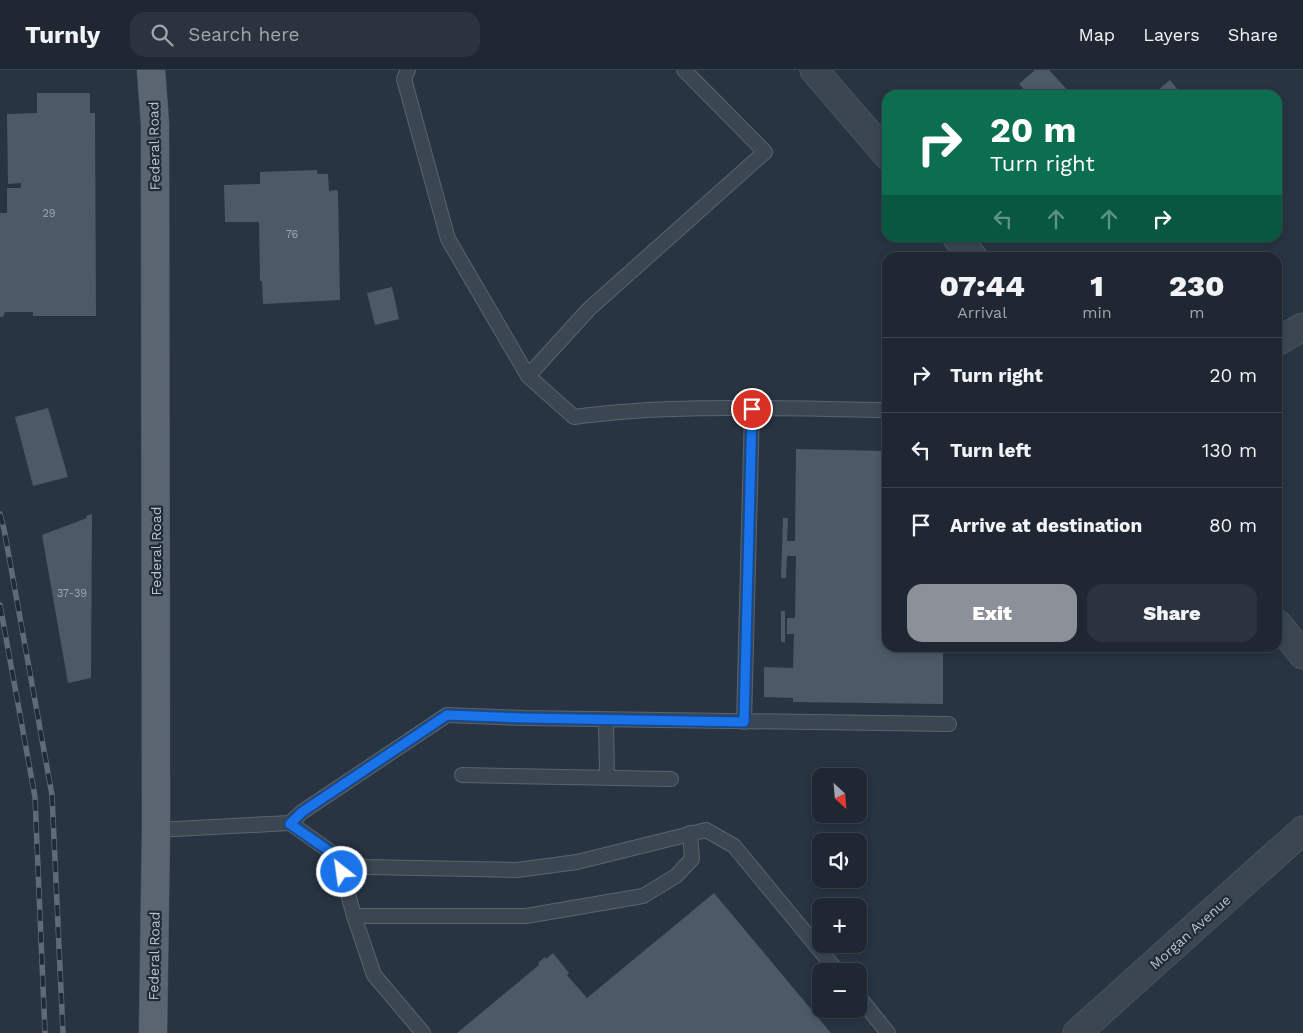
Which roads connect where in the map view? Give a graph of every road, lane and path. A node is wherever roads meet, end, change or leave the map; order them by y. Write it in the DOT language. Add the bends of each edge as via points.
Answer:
graph roads {
  1 [pos="151,70"];
  2 [pos="408,70"];
  3 [pos="684,70"];
  4 [pos="814,70"];
  5 [pos="882,149"];
  6 [pos="960,242"];
  7 [pos="969,252"];
  8 [pos="1303,327"];
  9 [pos="1282,339"];
  10 [pos="528,376"];
  11 [pos="752,409"];
  12 [pos="882,410"];
  13 [pos="1282,629"];
  14 [pos="1303,655"];
  15 [pos="606,720"];
  16 [pos="744,722"];
  17 [pos="949,724"];
  18 [pos="462,775"];
  19 [pos="606,777"];
  20 [pos="670,779"];
  21 [pos="290,824"];
  22 [pos="156,830"];
  23 [pos="1303,830"];
  24 [pos="690,833"];
  25 [pos="338,857"];
  26 [pos="354,916"];
  27 [pos="830,963"];
  28 [pos="867,1008"];
  29 [pos="153,1033"];
  30 [pos="423,1033"];
  31 [pos="888,1033"];
  32 [pos="1077,1033"];
  1 -- 22 [label="main road, Federal Road" via="155,134"];
  2 -- 10 [label="lane" via="404,79 448,239"];
  3 -- 10 [label="lane" via="764,152 589,310"];
  4 -- 5 [label="street"];
  6 -- 7 [label="street"];
  8 -- 9 [label="street"];
  10 -- 11 [label="lane" via="574,417 606,412"];
  11 -- 12 [label="lane"];
  11 -- 16 [label="lane"];
  13 -- 14 [label="street"];
  15 -- 16 [label="lane"];
  15 -- 19 [label="lane"];
  15 -- 21 [label="lane" via="447,715 302,812"];
  16 -- 17 [label="lane"];
  18 -- 19 [label="lane"];
  19 -- 20 [label="lane"];
  21 -- 22 [label="lane"];
  21 -- 25 [label="lane"];
  22 -- 29 [label="main road, Federal Road"];
  23 -- 32 [label="street, Morgan Avenue"];
  24 -- 25 [label="lane" via="577,862 518,870 365,867"];
  24 -- 26 [label="lane" via="692,859 676,876 643,896 526,916"];
  24 -- 27 [label="lane" via="706,830 734,846"];
  25 -- 26 [label="lane"];
  26 -- 30 [label="lane" via="374,975"];
  28 -- 31 [label="lane"];
}
